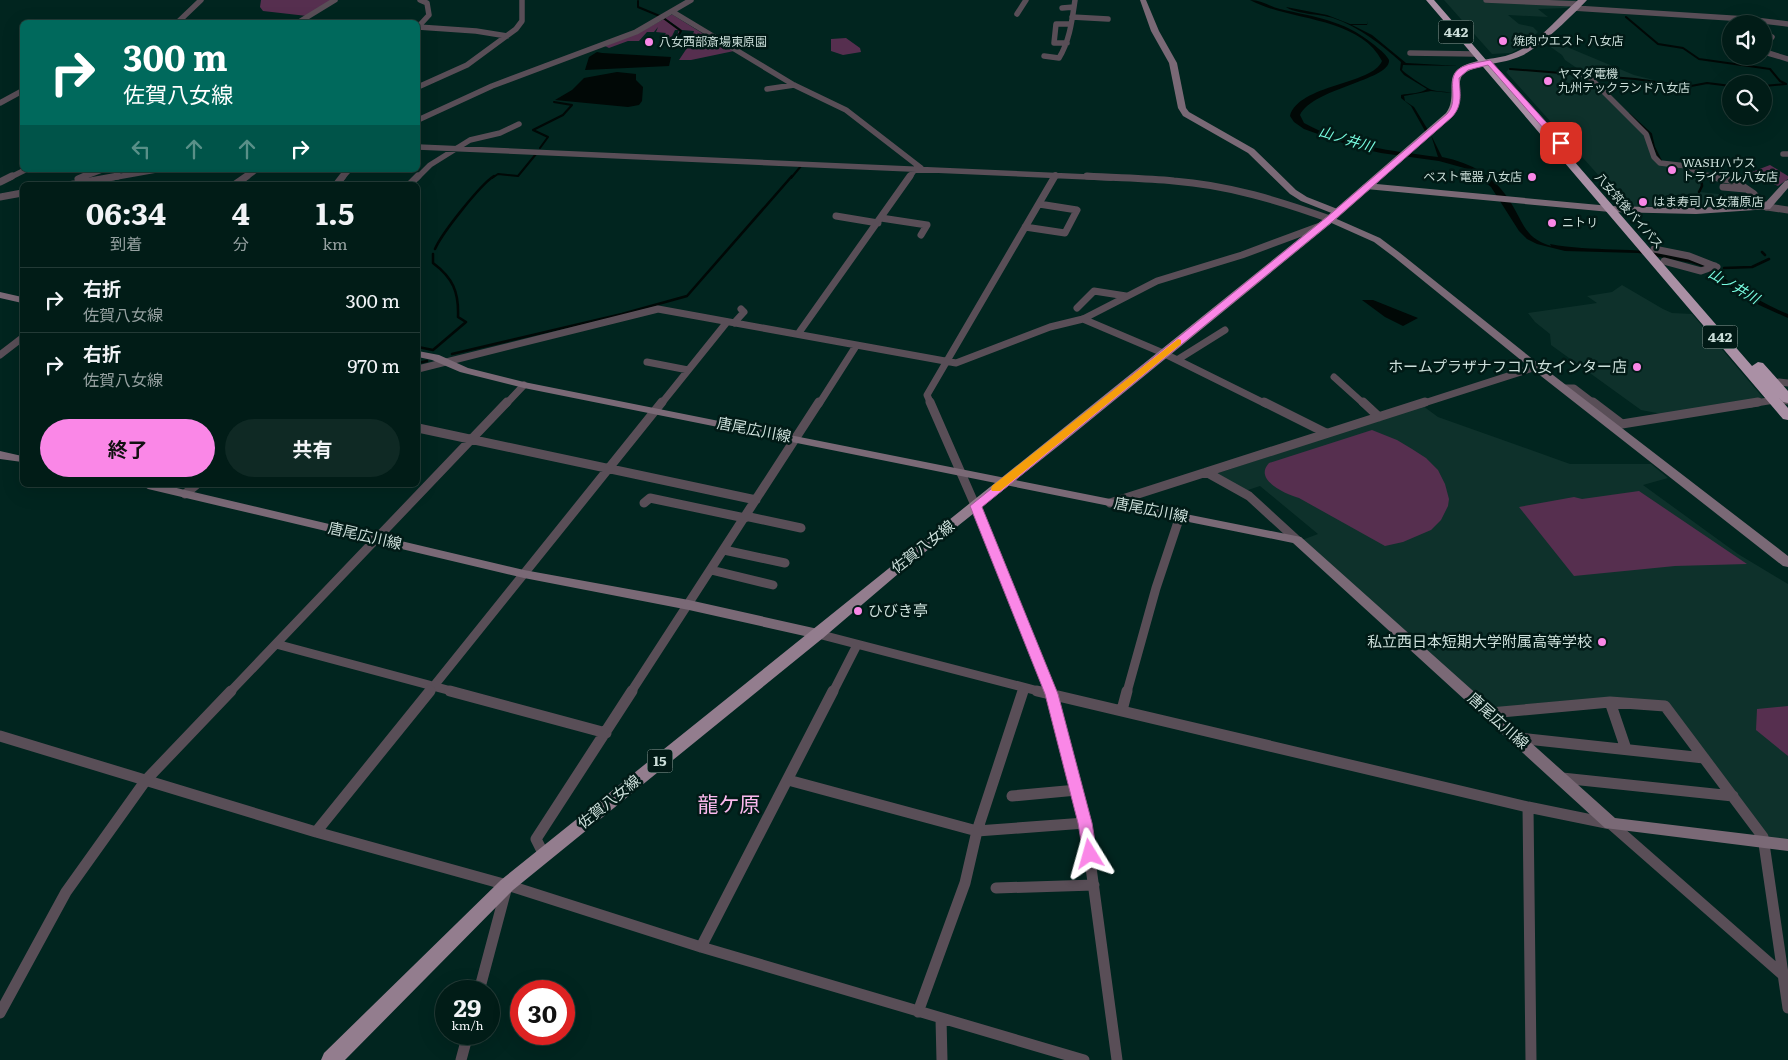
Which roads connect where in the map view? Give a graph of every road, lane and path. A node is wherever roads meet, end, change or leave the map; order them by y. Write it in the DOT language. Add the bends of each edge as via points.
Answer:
graph roads {
  1 [pos="201,0"];
  2 [pos="335,0"];
  3 [pos="420,0"];
  4 [pos="522,0"];
  5 [pos="691,0"];
  6 [pos="1026,0"];
  7 [pos="1075,0"];
  8 [pos="1143,0"];
  9 [pos="1430,0"];
  10 [pos="1437,0"];
  11 [pos="1486,0"];
  12 [pos="1578,4"];
  13 [pos="1074,7"];
  14 [pos="1062,8"];
  15 [pos="673,12"];
  16 [pos="1017,14"];
  17 [pos="1072,17"];
  18 [pos="1108,19"];
  19 [pos="1722,19"];
  20 [pos="180,20"];
  21 [pos="302,20"];
  22 [pos="1772,23"];
  23 [pos="1071,24"];
  24 [pos="1788,24"];
  25 [pos="420,25"];
  26 [pos="420,27"];
  27 [pos="507,36"];
  28 [pos="1067,43"];
  29 [pos="1410,53"];
  30 [pos="1475,54"];
  31 [pos="1772,54"];
  32 [pos="1044,56"];
  33 [pos="1788,59"];
  34 [pos="1486,63"];
  35 [pos="1584,76"];
  36 [pos="794,85"];
  37 [pos="420,86"];
  38 [pos="766,89"];
  39 [pos="20,92"];
  40 [pos="0,102"];
  41 [pos="420,119"];
  42 [pos="519,124"];
  43 [pos="420,147"];
  44 [pos="460,148"];
  45 [pos="919,168"];
  46 [pos="21,172"];
  47 [pos="97,172"];
  48 [pos="144,172"];
  49 [pos="253,172"];
  50 [pos="347,172"];
  51 [pos="1056,174"];
  52 [pos="0,182"];
  53 [pos="72,182"];
  54 [pos="86,182"];
  55 [pos="238,182"];
  56 [pos="339,182"];
  57 [pos="412,182"];
  58 [pos="1788,183"];
  59 [pos="1366,186"];
  60 [pos="1723,187"];
  61 [pos="1747,189"];
  62 [pos="20,193"];
  63 [pos="0,197"];
  64 [pos="1038,204"];
  65 [pos="1767,207"];
  66 [pos="1615,209"];
  67 [pos="1788,210"];
  68 [pos="836,216"];
  69 [pos="1329,219"];
  70 [pos="880,220"];
  71 [pos="1025,227"];
  72 [pos="921,235"];
  73 [pos="1655,255"];
  74 [pos="0,295"];
  75 [pos="1126,296"];
  76 [pos="20,300"];
  77 [pos="1077,308"];
  78 [pos="741,309"];
  79 [pos="1083,319"];
  80 [pos="730,323"];
  81 [pos="1225,330"];
  82 [pos="798,334"];
  83 [pos="20,339"];
  84 [pos="856,346"];
  85 [pos="1163,353"];
  86 [pos="0,354"];
  87 [pos="420,354"];
  88 [pos="1177,360"];
  89 [pos="447,361"];
  90 [pos="647,362"];
  91 [pos="946,362"];
  92 [pos="1536,367"];
  93 [pos="420,368"];
  94 [pos="688,370"];
  95 [pos="1334,377"];
  96 [pos="1779,382"];
  97 [pos="1788,383"];
  98 [pos="524,384"];
  99 [pos="1563,388"];
  100 [pos="1774,400"];
  101 [pos="1788,400"];
  102 [pos="655,410"];
  103 [pos="1788,416"];
  104 [pos="1379,417"];
  105 [pos="420,428"];
  106 [pos="1326,433"];
  107 [pos="796,438"];
  108 [pos="471,440"];
  109 [pos="0,456"];
  110 [pos="20,459"];
  111 [pos="608,469"];
  112 [pos="961,471"];
  113 [pos="1206,472"];
  114 [pos="1006,481"];
  115 [pos="156,487"];
  116 [pos="194,487"];
  117 [pos="185,494"];
  118 [pos="756,500"];
  119 [pos="644,503"];
  120 [pos="1110,503"];
  121 [pos="976,506"];
  122 [pos="1180,516"];
  123 [pos="745,517"];
  124 [pos="801,528"];
  125 [pos="377,539"];
  126 [pos="1297,540"];
  127 [pos="724,550"];
  128 [pos="785,563"];
  129 [pos="1788,563"];
  130 [pos="711,570"];
  131 [pos="524,574"];
  132 [pos="773,585"];
  133 [pos="689,605"];
  134 [pos="818,634"];
  135 [pos="276,644"];
  136 [pos="857,645"];
  137 [pos="434,686"];
  138 [pos="1024,688"];
  139 [pos="1052,694"];
  140 [pos="1610,702"];
  141 [pos="1122,710"];
  142 [pos="1490,714"];
  143 [pos="606,732"];
  144 [pos="0,736"];
  145 [pos="1518,738"];
  146 [pos="1626,750"];
  147 [pos="1704,758"];
  148 [pos="1562,778"];
  149 [pos="146,780"];
  150 [pos="788,780"];
  151 [pos="1076,790"];
  152 [pos="1012,796"];
  153 [pos="1733,796"];
  154 [pos="1528,807"];
  155 [pos="1085,823"];
  156 [pos="1611,824"];
  157 [pos="977,831"];
  158 [pos="316,832"];
  159 [pos="1765,842"];
  160 [pos="1788,845"];
  161 [pos="544,855"];
  162 [pos="507,885"];
  163 [pos="1094,885"];
  164 [pos="996,888"];
  165 [pos="701,947"];
  166 [pos="1785,975"];
  167 [pos="482,980"];
  168 [pos="1788,1008"];
  169 [pos="918,1012"];
  170 [pos="0,1013"];
  171 [pos="941,1019"];
  172 [pos="465,1045"];
  173 [pos="331,1060"];
  174 [pos="461,1060"];
  175 [pos="942,1060"];
  176 [pos="1084,1060"];
  177 [pos="1117,1060"];
  178 [pos="1531,1060"];
  1 -- 20 [label="street"];
  2 -- 21 [label="street"];
  3 -- 25 [label="street" via="427,3 429,15"];
  4 -- 27 [label="street" via="522,21"];
  5 -- 15 [label="street"];
  6 -- 16 [label="street"];
  7 -- 13 [label="street"];
  8 -- 69 [label="main road" via="1158,39 1170,56 1186,114 1251,151 1294,192"];
  9 -- 30 [label="highway, 八女筑後バイパス / 442"];
  10 -- 34 [label="highway, 八女筑後バイパス / 442"];
  11 -- 12 [label="street"];
  12 -- 19 [label="street"];
  12 -- 34 [label="main road, 佐賀八女線 / 15" via="1524,52"];
  13 -- 14 [label="street"];
  13 -- 17 [label="street"];
  15 -- 36 [label="street"];
  15 -- 41 [label="street" via="628,37 510,79"];
  17 -- 18 [label="street"];
  17 -- 23 [label="street"];
  22 -- 24 [label="street"];
  23 -- 28 [label="street"];
  23 -- 28 [label="street" via="1056,24 1054,43"];
  26 -- 27 [label="street"];
  27 -- 37 [label="street" via="467,65"];
  28 -- 32 [label="street" via="1059,58"];
  29 -- 30 [label="street"];
  30 -- 34 [label="highway, 八女筑後バイパス / 442"];
  31 -- 33 [label="street"];
  34 -- 59 [label="main road, 佐賀八女線 / 15" via="1458,73 1455,109"];
  34 -- 66 [label="highway, 八女筑後バイパス / 442"];
  35 -- 61 [label="street" via="1589,76 1646,134 1654,157 1660,163 1687,166 1704,176 1733,180"];
  36 -- 38 [label="street"];
  36 -- 45 [label="street" via="846,110"];
  39 -- 40 [label="street"];
  42 -- 44 [label="street" via="500,133 470,140"];
  43 -- 44 [label="street"];
  44 -- 45 [label="street"];
  44 -- 57 [label="street" via="430,165"];
  45 -- 51 [label="street"];
  45 -- 70 [label="street"];
  46 -- 52 [label="street"];
  47 -- 53 [label="street"];
  48 -- 54 [label="street"];
  49 -- 55 [label="street"];
  50 -- 56 [label="street"];
  51 -- 64 [label="street"];
  51 -- 69 [label="street" via="1200,184 1254,196"];
  58 -- 65 [label="main road"];
  59 -- 66 [label="main road"];
  59 -- 69 [label="main road, 佐賀八女線 / 15"];
  60 -- 61 [label="street"];
  61 -- 65 [label="street"];
  62 -- 63 [label="street"];
  64 -- 71 [label="street"];
  64 -- 71 [label="street" via="1077,210 1065,233"];
  65 -- 66 [label="main road"];
  65 -- 67 [label="street"];
  66 -- 73 [label="highway, 八女筑後バイパス / 442"];
  68 -- 70 [label="street"];
  69 -- 75 [label="street" via="1242,255 1157,281"];
  69 -- 85 [label="main road, 佐賀八女線 / 15"];
  69 -- 92 [label="main road" via="1377,240"];
  70 -- 72 [label="street" via="927,225"];
  70 -- 82 [label="street"];
  71 -- 91 [label="street"];
  73 -- 73 [label="street" via="1702,271 1715,267 1689,256"];
  73 -- 100 [label="highway, 八女筑後バイパス / 442"];
  73 -- 101 [label="highway, 八女筑後バイパス / 442"];
  74 -- 76 [label="main road"];
  75 -- 77 [label="street" via="1094,291"];
  75 -- 79 [label="street"];
  78 -- 80 [label="street" via="744,312"];
  79 -- 85 [label="street"];
  79 -- 91 [label="street" via="1050,327 956,364"];
  80 -- 82 [label="street"];
  80 -- 89 [label="street" via="658,310"];
  80 -- 94 [label="street"];
  81 -- 88 [label="street"];
  82 -- 84 [label="street"];
  83 -- 86 [label="street"];
  84 -- 91 [label="street"];
  84 -- 107 [label="street"];
  85 -- 88 [label="street"];
  85 -- 114 [label="main road, 佐賀八女線 / 15"];
  87 -- 89 [label="main road, 唐尾広川線"];
  88 -- 106 [label="street"];
  89 -- 93 [label="street"];
  89 -- 98 [label="main road, 唐尾広川線" via="464,370"];
  90 -- 94 [label="street"];
  91 -- 112 [label="street" via="927,395"];
  92 -- 99 [label="main road"];
  92 -- 104 [label="street"];
  94 -- 102 [label="street"];
  95 -- 104 [label="street"];
  96 -- 97 [label="street"];
  98 -- 102 [label="main road, 唐尾広川線"];
  98 -- 108 [label="street"];
  99 -- 100 [label="street" via="1574,388 1622,424"];
  99 -- 129 [label="main road"];
  100 -- 101 [label="street"];
  100 -- 103 [label="highway, 八女筑後バイパス / 442"];
  102 -- 107 [label="main road, 唐尾広川線"];
  102 -- 111 [label="street"];
  104 -- 106 [label="street"];
  105 -- 108 [label="street"];
  106 -- 113 [label="street"];
  107 -- 112 [label="main road, 唐尾広川線"];
  107 -- 118 [label="street"];
  108 -- 111 [label="street"];
  108 -- 125 [label="street"];
  109 -- 110 [label="main road"];
  111 -- 118 [label="street"];
  111 -- 131 [label="street"];
  112 -- 114 [label="main road, 唐尾広川線"];
  112 -- 121 [label="street"];
  113 -- 120 [label="street"];
  113 -- 126 [label="street" via="1249,496"];
  114 -- 120 [label="main road, 唐尾広川線"];
  114 -- 121 [label="main road, 佐賀八女線 / 15"];
  115 -- 117 [label="main road, 唐尾広川線"];
  116 -- 117 [label="street"];
  117 -- 125 [label="main road, 唐尾広川線"];
  118 -- 123 [label="street"];
  119 -- 123 [label="street" via="650,498"];
  120 -- 122 [label="main road, 唐尾広川線"];
  121 -- 134 [label="main road, 佐賀八女線 / 15"];
  121 -- 139 [label="street"];
  122 -- 126 [label="main road, 唐尾広川線"];
  122 -- 141 [label="street"];
  123 -- 124 [label="street"];
  123 -- 127 [label="street"];
  125 -- 131 [label="main road, 唐尾広川線"];
  125 -- 135 [label="street"];
  126 -- 142 [label="main road, 唐尾広川線"];
  127 -- 128 [label="street"];
  127 -- 130 [label="street"];
  130 -- 132 [label="street"];
  130 -- 133 [label="street"];
  131 -- 133 [label="main road, 唐尾広川線"];
  131 -- 137 [label="street"];
  133 -- 134 [label="main road, 唐尾広川線"];
  133 -- 143 [label="street"];
  134 -- 136 [label="street"];
  134 -- 161 [label="main road, 佐賀八女線 / 15"];
  135 -- 137 [label="street"];
  135 -- 149 [label="street"];
  136 -- 138 [label="street"];
  136 -- 150 [label="street"];
  137 -- 143 [label="street"];
  137 -- 158 [label="street"];
  138 -- 139 [label="street"];
  138 -- 157 [label="street"];
  139 -- 141 [label="street"];
  139 -- 151 [label="street"];
  140 -- 142 [label="street"];
  140 -- 146 [label="street"];
  140 -- 147 [label="street" via="1665,706"];
  141 -- 154 [label="street"];
  142 -- 145 [label="main road, 唐尾広川線"];
  143 -- 161 [label="street" via="536,839"];
  144 -- 149 [label="street"];
  145 -- 146 [label="street"];
  145 -- 148 [label="main road, 唐尾広川線"];
  146 -- 147 [label="street"];
  147 -- 153 [label="street"];
  148 -- 153 [label="street"];
  148 -- 156 [label="main road, 唐尾広川線"];
  149 -- 158 [label="street"];
  149 -- 170 [label="street" via="66,892"];
  150 -- 157 [label="street"];
  150 -- 165 [label="street"];
  151 -- 152 [label="street"];
  151 -- 155 [label="street"];
  153 -- 159 [label="street"];
  154 -- 156 [label="street"];
  154 -- 178 [label="street"];
  155 -- 157 [label="street"];
  155 -- 163 [label="street"];
  156 -- 159 [label="main road"];
  156 -- 166 [label="street"];
  157 -- 169 [label="street" via="965,883"];
  158 -- 162 [label="street"];
  159 -- 160 [label="main road"];
  159 -- 166 [label="street"];
  161 -- 162 [label="main road, 佐賀八女線 / 15"];
  162 -- 165 [label="street"];
  162 -- 167 [label="street"];
  162 -- 173 [label="main road, 佐賀八女線 / 15"];
  163 -- 164 [label="street" via="1031,887 1027,882 1020,883 1018,887"];
  163 -- 177 [label="street"];
  165 -- 169 [label="street"];
  166 -- 168 [label="street"];
  169 -- 171 [label="street"];
  171 -- 175 [label="street"];
  171 -- 176 [label="street"];
  172 -- 174 [label="street"];
}
